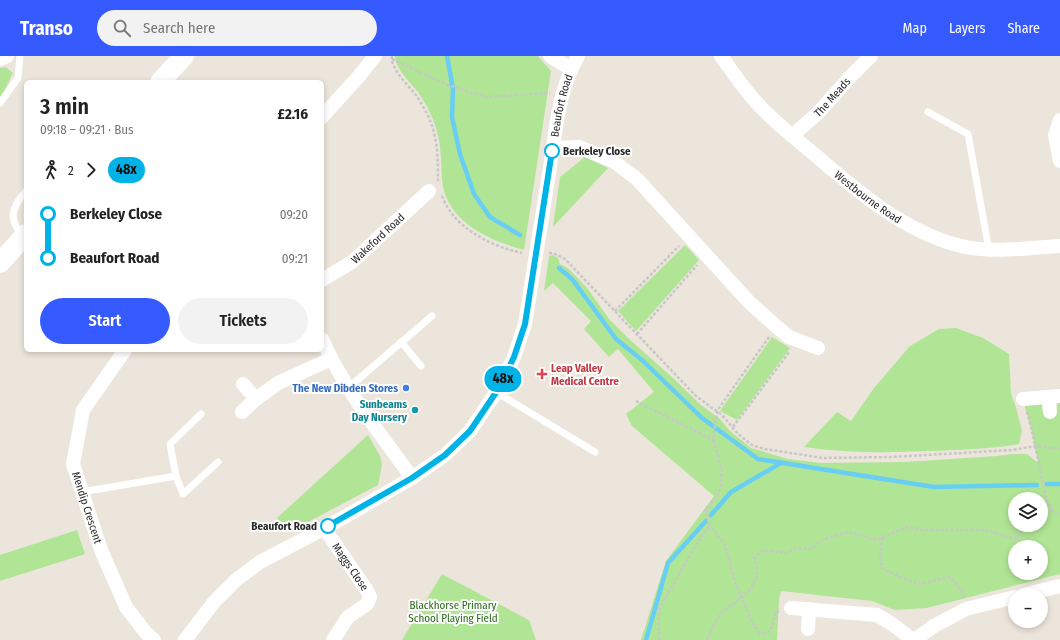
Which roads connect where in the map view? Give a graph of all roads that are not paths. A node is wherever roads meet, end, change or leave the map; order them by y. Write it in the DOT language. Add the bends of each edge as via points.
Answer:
graph roads {
  1 [pos="7,56"];
  2 [pos="20,56"];
  3 [pos="184,56"];
  4 [pos="375,56"];
  5 [pos="550,56"];
  6 [pos="578,56"];
  7 [pos="721,56"];
  8 [pos="871,56"];
  9 [pos="0,59"];
  10 [pos="571,69"];
  11 [pos="162,80"];
  12 [pos="0,103"];
  13 [pos="928,112"];
  14 [pos="324,115"];
  15 [pos="1060,120"];
  16 [pos="792,136"];
  17 [pos="553,148"];
  18 [pos="1060,161"];
  19 [pos="437,190"];
  20 [pos="24,193"];
  21 [pos="24,236"];
  22 [pos="1060,246"];
  23 [pos="989,250"];
  24 [pos="0,263"];
  25 [pos="324,279"];
  26 [pos="432,316"];
  27 [pos="401,342"];
  28 [pos="324,343"];
  29 [pos="818,348"];
  30 [pos="124,352"];
  31 [pos="331,359"];
  32 [pos="421,366"];
  33 [pos="243,384"];
  34 [pos="348,388"];
  35 [pos="496,392"];
  36 [pos="1054,397"];
  37 [pos="256,399"];
  38 [pos="1023,399"];
  39 [pos="242,412"];
  40 [pos="1050,412"];
  41 [pos="201,414"];
  42 [pos="595,452"];
  43 [pos="218,462"];
  44 [pos="176,476"];
  45 [pos="412,478"];
  46 [pos="82,492"];
  47 [pos="324,528"];
  48 [pos="1060,586"];
  49 [pos="1048,589"];
  50 [pos="1008,599"];
  51 [pos="791,608"];
  52 [pos="810,609"];
  53 [pos="808,629"];
  54 [pos="154,640"];
  55 [pos="185,640"];
  56 [pos="333,640"];
  57 [pos="914,640"];
  1 -- 9 [label="street"];
  2 -- 12 [label="lane" via="18,78"];
  3 -- 11 [label="street"];
  4 -- 14 [label="street"];
  5 -- 10 [label="street"];
  6 -- 10 [label="street, Beaufort Road"];
  7 -- 16 [label="street, Westbourne Road" via="756,102"];
  8 -- 16 [label="street, The Meads" via="819,112"];
  10 -- 17 [label="street, Beaufort Road" via="562,92"];
  13 -- 23 [label="lane" via="968,134"];
  15 -- 18 [label="street" via="1055,135"];
  16 -- 23 [label="street, Westbourne Road" via="863,196 894,216 927,235 958,246"];
  17 -- 29 [label="street" via="579,147 613,161 637,179 749,302 777,327 798,341"];
  17 -- 35 [label="street, Beaufort Road" via="525,324 514,357"];
  19 -- 25 [label="street, Wakeford Road" via="352,262"];
  20 -- 21 [label="lane" via="14,210 13,220"];
  21 -- 24 [label="street"];
  22 -- 23 [label="street, Westbourne Road"];
  26 -- 27 [label="lane"];
  27 -- 32 [label="lane"];
  27 -- 34 [label="lane"];
  28 -- 31 [label="street"];
  30 -- 46 [label="street, Mendip Crescent" via="83,410 73,464"];
  31 -- 34 [label="street"];
  31 -- 37 [label="street" via="278,383"];
  33 -- 37 [label="street"];
  34 -- 45 [label="street"];
  35 -- 42 [label="lane"];
  35 -- 45 [label="street, Beaufort Road" via="470,431 445,455"];
  36 -- 38 [label="street"];
  36 -- 40 [label="street"];
  37 -- 39 [label="street"];
  41 -- 44 [label="lane" via="170,444"];
  43 -- 44 [label="lane" via="183,494"];
  44 -- 46 [label="lane"];
  45 -- 47 [label="street, Beaufort Road"];
  46 -- 54 [label="street, Mendip Crescent" via="101,550 126,607"];
  47 -- 55 [label="street, Beaufort Road" via="260,562 236,580 214,602"];
  47 -- 56 [label="street, Maggs Close" via="370,597 367,604 348,617"];
  48 -- 49 [label="street"];
  50 -- 57 [label="street" via="966,609"];
  51 -- 52 [label="street"];
  52 -- 53 [label="street"];
  52 -- 57 [label="street" via="877,615"];
}
